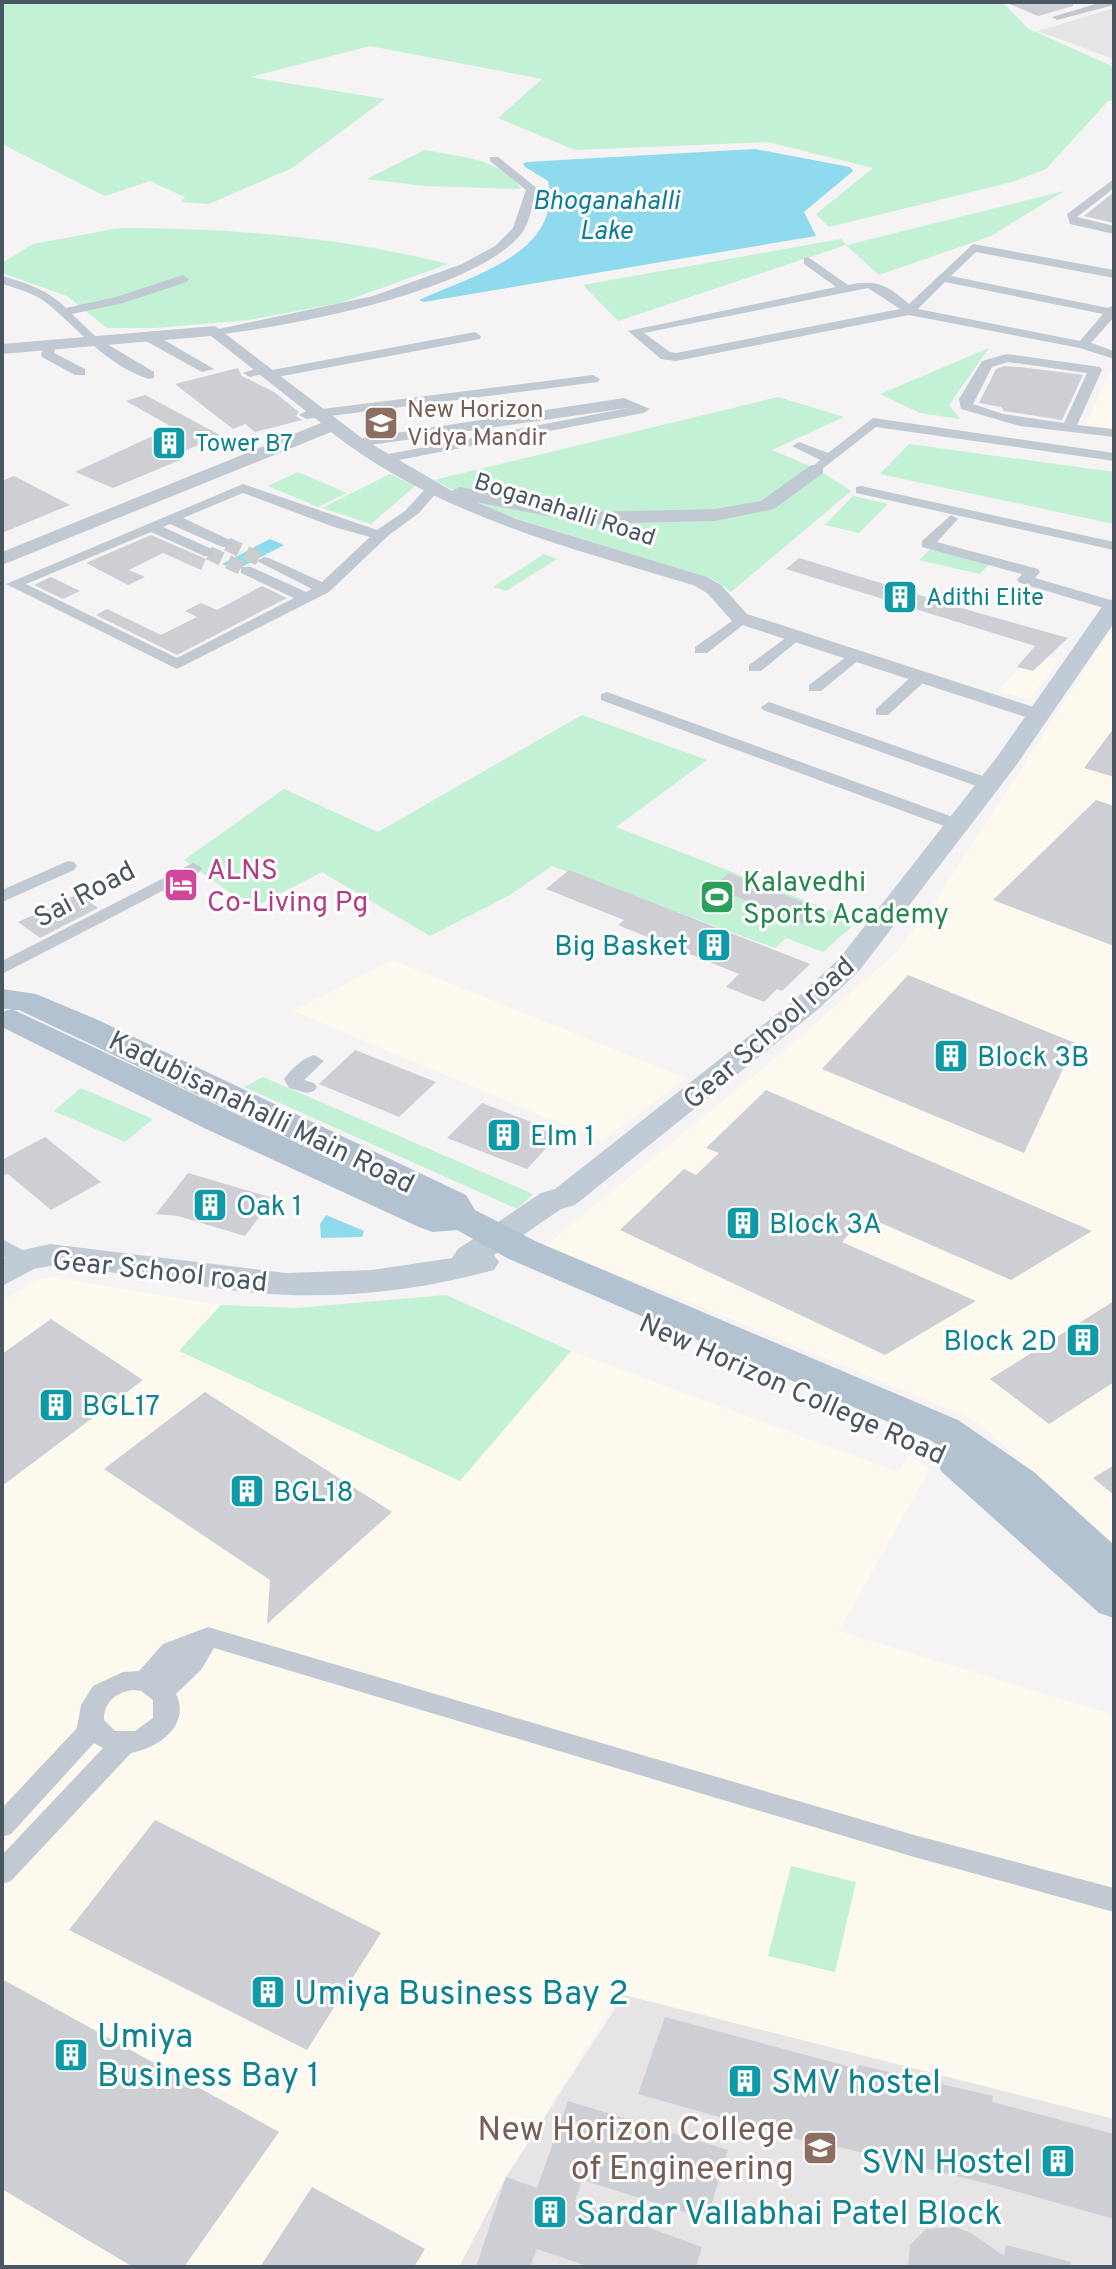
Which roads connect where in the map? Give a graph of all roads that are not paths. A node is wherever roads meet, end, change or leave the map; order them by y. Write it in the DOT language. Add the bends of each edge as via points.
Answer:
graph roads {
  1 [pos="1113,2"];
  2 [pos="1057,17"];
  3 [pos="494,159"];
  4 [pos="1114,182"];
  5 [pos="1114,230"];
  6 [pos="808,261"];
  7 [pos="1114,274"];
  8 [pos="941,278"];
  9 [pos="183,279"];
  10 [pos="2,280"];
  11 [pos="845,288"];
  12 [pos="893,296"];
  13 [pos="920,297"];
  14 [pos="1113,310"];
  15 [pos="909,311"];
  16 [pos="66,312"];
  17 [pos="215,331"];
  18 [pos="147,336"];
  19 [pos="475,336"];
  20 [pos="92,341"];
  21 [pos="51,345"];
  22 [pos="1083,345"];
  23 [pos="2,349"];
  24 [pos="1114,355"];
  25 [pos="990,356"];
  26 [pos="1066,366"];
  27 [pos="207,369"];
  28 [pos="80,372"];
  29 [pos="149,375"];
  30 [pos="593,379"];
  31 [pos="272,381"];
  32 [pos="879,406"];
  33 [pos="962,412"];
  34 [pos="319,417"];
  35 [pos="1028,421"];
  36 [pos="873,422"];
  37 [pos="1070,426"];
  38 [pos="1114,433"];
  39 [pos="357,443"];
  40 [pos="286,444"];
  41 [pos="799,446"];
  42 [pos="1114,457"];
  43 [pos="383,459"];
  44 [pos="824,464"];
  45 [pos="433,489"];
  46 [pos="861,490"];
  47 [pos="172,519"];
  48 [pos="951,519"];
  49 [pos="152,527"];
  50 [pos="384,532"];
  51 [pos="227,544"];
  52 [pos="1114,546"];
  53 [pos="209,553"];
  54 [pos="2,559"];
  55 [pos="264,561"];
  56 [pos="246,570"];
  57 [pos="2,572"];
  58 [pos="324,589"];
  59 [pos="308,599"];
  60 [pos="1114,606"];
  61 [pos="742,619"];
  62 [pos="795,636"];
  63 [pos="701,650"];
  64 [pos="854,656"];
  65 [pos="755,668"];
  66 [pos="919,678"];
  67 [pos="815,688"];
  68 [pos="607,697"];
  69 [pos="769,707"];
  70 [pos="882,712"];
  71 [pos="1039,715"];
  72 [pos="988,784"];
  73 [pos="958,825"];
  74 [pos="68,866"];
  75 [pos="193,868"];
  76 [pos="2,897"];
  77 [pos="4,979"];
  78 [pos="314,1061"];
  79 [pos="307,1087"];
  80 [pos="489,1251"];
  81 [pos="10,1261"];
  82 [pos="1114,1569"];
  83 [pos="1114,1602"];
  84 [pos="154,1686"];
  85 [pos="91,1722"];
  86 [pos="123,1744"];
  87 [pos="2,1826"];
  88 [pos="2,1873"];
  89 [pos="1114,1900"];
  1 -- 2 [label="street"];
  3 -- 17 [label="street" via="532,189 518,230 493,253 377,301 269,326"];
  4 -- 5 [label="street" via="1071,216 1081,224"];
  6 -- 11 [label="street"];
  7 -- 8 [label="street" via="973,248"];
  8 -- 13 [label="street"];
  8 -- 14 [label="street"];
  9 -- 16 [label="street"];
  10 -- 16 [label="street" via="29,288"];
  11 -- 12 [label="street" via="874,284"];
  11 -- 15 [label="street" via="634,331 666,356 676,357"];
  12 -- 13 [label="street"];
  12 -- 15 [label="street"];
  13 -- 15 [label="street"];
  14 -- 22 [label="street"];
  15 -- 22 [label="street"];
  16 -- 20 [label="street"];
  17 -- 18 [label="street"];
  17 -- 31 [label="street, Boganahalli Road"];
  18 -- 20 [label="street"];
  18 -- 27 [label="street"];
  19 -- 31 [label="street"];
  20 -- 21 [label="street"];
  20 -- 29 [label="street"];
  21 -- 23 [label="street"];
  21 -- 28 [label="street" via="47,354"];
  22 -- 24 [label="street"];
  25 -- 26 [label="street" via="1048,359"];
  26 -- 35 [label="street" via="1007,358 987,364 966,406"];
  26 -- 37 [label="street" via="1095,370"];
  30 -- 34 [label="street"];
  31 -- 34 [label="street, Boganahalli Road"];
  32 -- 36 [label="street"];
  33 -- 35 [label="street" via="1009,424"];
  34 -- 39 [label="street, Boganahalli Road"];
  34 -- 40 [label="street"];
  35 -- 37 [label="street"];
  36 -- 42 [label="street"];
  36 -- 44 [label="street"];
  37 -- 38 [label="street"];
  39 -- 43 [label="street, Boganahalli Road"];
  39 -- 43 [label="street" via="624,402 643,409"];
  40 -- 54 [label="street"];
  40 -- 57 [label="street" via="282,454"];
  41 -- 44 [label="street"];
  43 -- 45 [label="street, Boganahalli Road"];
  44 -- 45 [label="street" via="767,505 715,515 588,518"];
  45 -- 50 [label="street"];
  45 -- 61 [label="street, Boganahalli Road" via="509,523 700,581"];
  46 -- 52 [label="street"];
  47 -- 49 [label="street"];
  47 -- 50 [label="street" via="249,488 339,524"];
  47 -- 51 [label="street"];
  48 -- 60 [label="street" via="927,544 1034,571 1025,580"];
  49 -- 53 [label="street"];
  49 -- 59 [label="street" via="14,584 177,664"];
  50 -- 58 [label="street"];
  55 -- 58 [label="street"];
  56 -- 59 [label="street"];
  58 -- 59 [label="street"];
  60 -- 71 [label="main road, Gear School road"];
  61 -- 62 [label="street, Boganahalli Road"];
  61 -- 63 [label="street"];
  62 -- 64 [label="street, Boganahalli Road"];
  62 -- 65 [label="street"];
  64 -- 66 [label="street, Boganahalli Road"];
  64 -- 67 [label="street"];
  66 -- 70 [label="street"];
  66 -- 71 [label="street, Boganahalli Road"];
  68 -- 73 [label="street"];
  69 -- 72 [label="street"];
  71 -- 72 [label="main road, Gear School road"];
  72 -- 73 [label="main road, Gear School road"];
  73 -- 80 [label="main road, Gear School road" via="849,965 796,1014 564,1198 562,1206"];
  74 -- 76 [label="street"];
  75 -- 77 [label="street, Sai Road"];
  77 -- 80 [label="main road" via="7,1016 187,1090 433,1220 462,1218"];
  78 -- 79 [label="street" via="294,1079"];
  80 -- 81 [label="main road, Gear School road" via="419,1277 337,1283 258,1282 80,1256"];
  80 -- 82 [label="main road, New Horizon College Road" via="944,1430 1020,1482"];
  80 -- 83 [label="main road, New Horizon College Road" via="934,1448 970,1473"];
  84 -- 85 [label="street" via="125,1681 106,1689 93,1703"];
  84 -- 86 [label="street" via="168,1703 164,1723 149,1738"];
  84 -- 89 [label="street" via="192,1663 208,1637"];
  85 -- 86 [label="street" via="100,1735"];
  85 -- 87 [label="street" via="88,1733"];
  86 -- 88 [label="street"];
}
